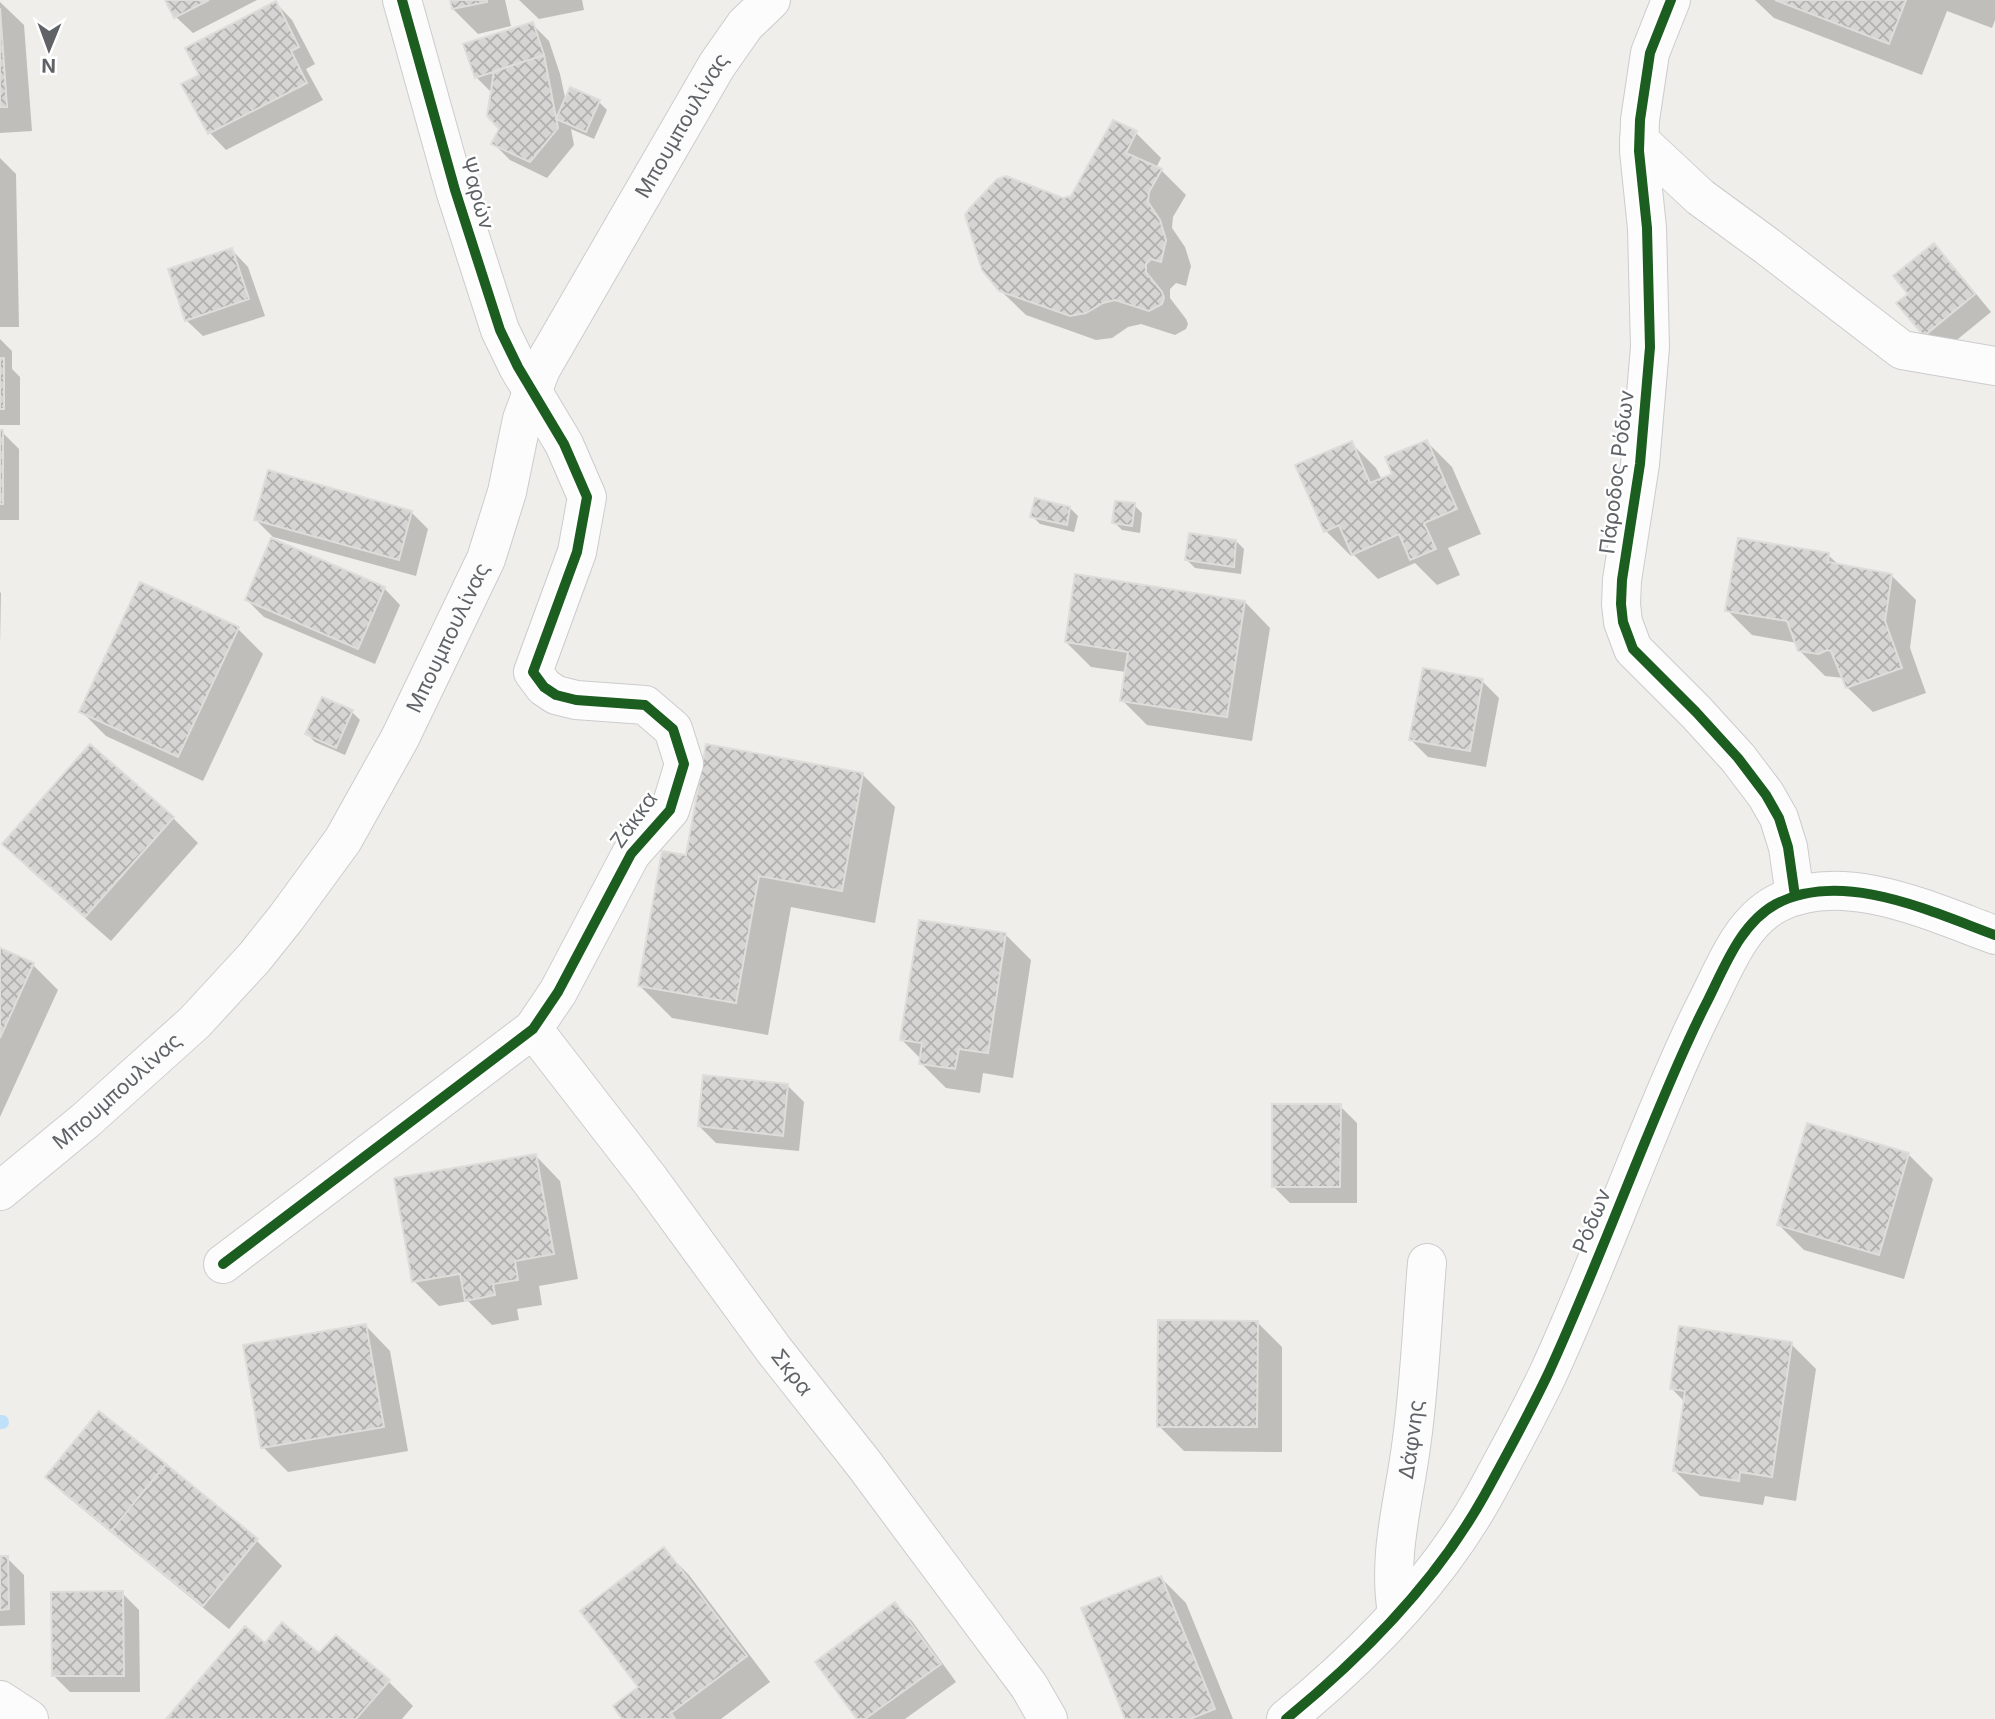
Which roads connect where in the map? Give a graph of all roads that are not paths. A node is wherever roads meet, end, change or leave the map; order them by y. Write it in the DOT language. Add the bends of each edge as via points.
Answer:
graph roads {
  1 [pos="402,0"];
  2 [pos="771,0"];
  3 [pos="1671,0"];
  4 [pos="1639,140"];
  5 [pos="1995,366"];
  6 [pos="532,389"];
  7 [pos="1795,896"];
  8 [pos="1995,935"];
  9 [pos="533,1029"];
  10 [pos="0,1191"];
  11 [pos="1427,1263"];
  12 [pos="223,1264"];
  13 [pos="1397,1613"];
  14 [pos="0,1700"];
  15 [pos="29,1719"];
  16 [pos="1048,1719"];
  17 [pos="1286,1719"];
  1 -- 6 [label="street, Ψαρών" via="490,304 504,341"];
  2 -- 6 [label="street, Μπουμπουλίνας" via="729,45"];
  3 -- 4 [label="street, Πάροδος Ρόδων" via="1650,53"];
  4 -- 5 [label="street" via="1700,197 1902,350"];
  4 -- 7 [label="street, Πάροδος Ρόδων" via="1650,347 1640,464 1622,580 1625,630 1633,649 1738,758 1766,795 1786,839"];
  6 -- 9 [label="street, Ζάκκα" via="564,444 587,498 577,552 533,672 556,695 645,705 673,729 684,764 670,810 631,854 558,992"];
  6 -- 10 [label="street, Μπουμπουλίνας" via="486,559 400,738 343,840 262,948 195,1022"];
  7 -- 8 [label="street, Ρόδων" via="1836,891 1872,895"];
  7 -- 13 [label="street, Ρόδων" via="1757,919 1728,960 1689,1038 1547,1375 1482,1500"];
  9 -- 12 [label="street, Ζάκκα"];
  9 -- 16 [label="street, Σκρα" via="864,1464 1029,1686"];
  11 -- 13 [label="street, Δάφνης" via="1414,1425 1394,1554"];
  13 -- 17 [label="street, Ρόδων" via="1346,1668"];
  14 -- 15 [label="street"];
}
